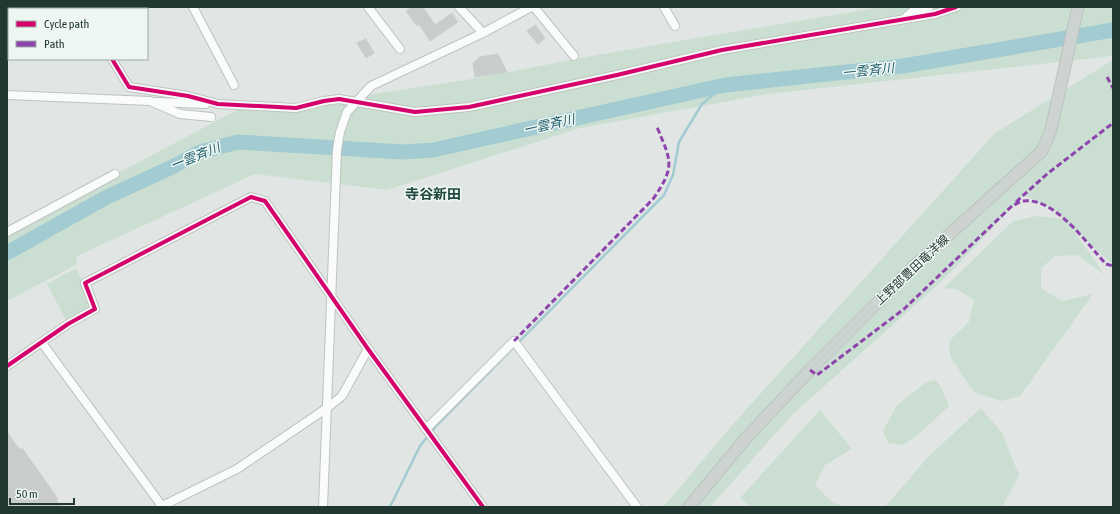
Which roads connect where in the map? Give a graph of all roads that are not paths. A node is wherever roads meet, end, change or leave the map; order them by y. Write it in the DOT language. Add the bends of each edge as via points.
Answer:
graph roads {
  1 [pos="193,7"];
  2 [pos="368,7"];
  3 [pos="459,7"];
  4 [pos="531,7"];
  5 [pos="534,7"];
  6 [pos="664,7"];
  7 [pos="928,7"];
  8 [pos="956,7"];
  9 [pos="1078,7"];
  10 [pos="904,19"];
  11 [pos="675,26"];
  12 [pos="482,33"];
  13 [pos="400,49"];
  14 [pos="574,56"];
  15 [pos="113,60"];
  16 [pos="234,85"];
  17 [pos="7,94"];
  18 [pos="150,101"];
  19 [pos="354,102"];
  20 [pos="218,104"];
  21 [pos="212,117"];
  22 [pos="115,174"];
  23 [pos="7,232"];
  24 [pos="331,295"];
  25 [pos="42,343"];
  26 [pos="368,349"];
  27 [pos="7,366"];
  28 [pos="327,408"];
  29 [pos="426,429"];
  30 [pos="166,505"];
  31 [pos="323,507"];
  32 [pos="483,507"];
  33 [pos="637,507"];
  34 [pos="689,507"];
  1 -- 16 [label="street"];
  2 -- 13 [label="street"];
  3 -- 12 [label="street"];
  4 -- 12 [label="street"];
  5 -- 14 [label="street"];
  6 -- 11 [label="street"];
  7 -- 10 [label="street" via="914,10"];
  8 -- 10 [label="street" via="935,14"];
  9 -- 34 [label="main road, 上野部豊田竜洋線" via="1056,110 1042,151 912,268 810,370 746,438"];
  10 -- 19 [label="street" via="722,50 469,107 415,112"];
  12 -- 19 [label="street" via="381,80 370,86"];
  15 -- 20 [label="street" via="129,87 188,96"];
  17 -- 18 [label="street"];
  18 -- 20 [label="street"];
  18 -- 21 [label="street" via="180,114"];
  19 -- 20 [label="street" via="324,100 296,108"];
  19 -- 24 [label="street" via="344,118 337,150"];
  22 -- 23 [label="street"];
  24 -- 25 [label="street" via="265,201 251,197 85,282 94,309"];
  24 -- 26 [label="street"];
  24 -- 28 [label="street"];
  25 -- 27 [label="street"];
  25 -- 30 [label="street"];
  26 -- 28 [label="street" via="342,396"];
  26 -- 29 [label="street"];
  28 -- 30 [label="street" via="237,469"];
  28 -- 31 [label="street"];
  29 -- 32 [label="street"];
  29 -- 33 [label="street" via="514,341"];
}
